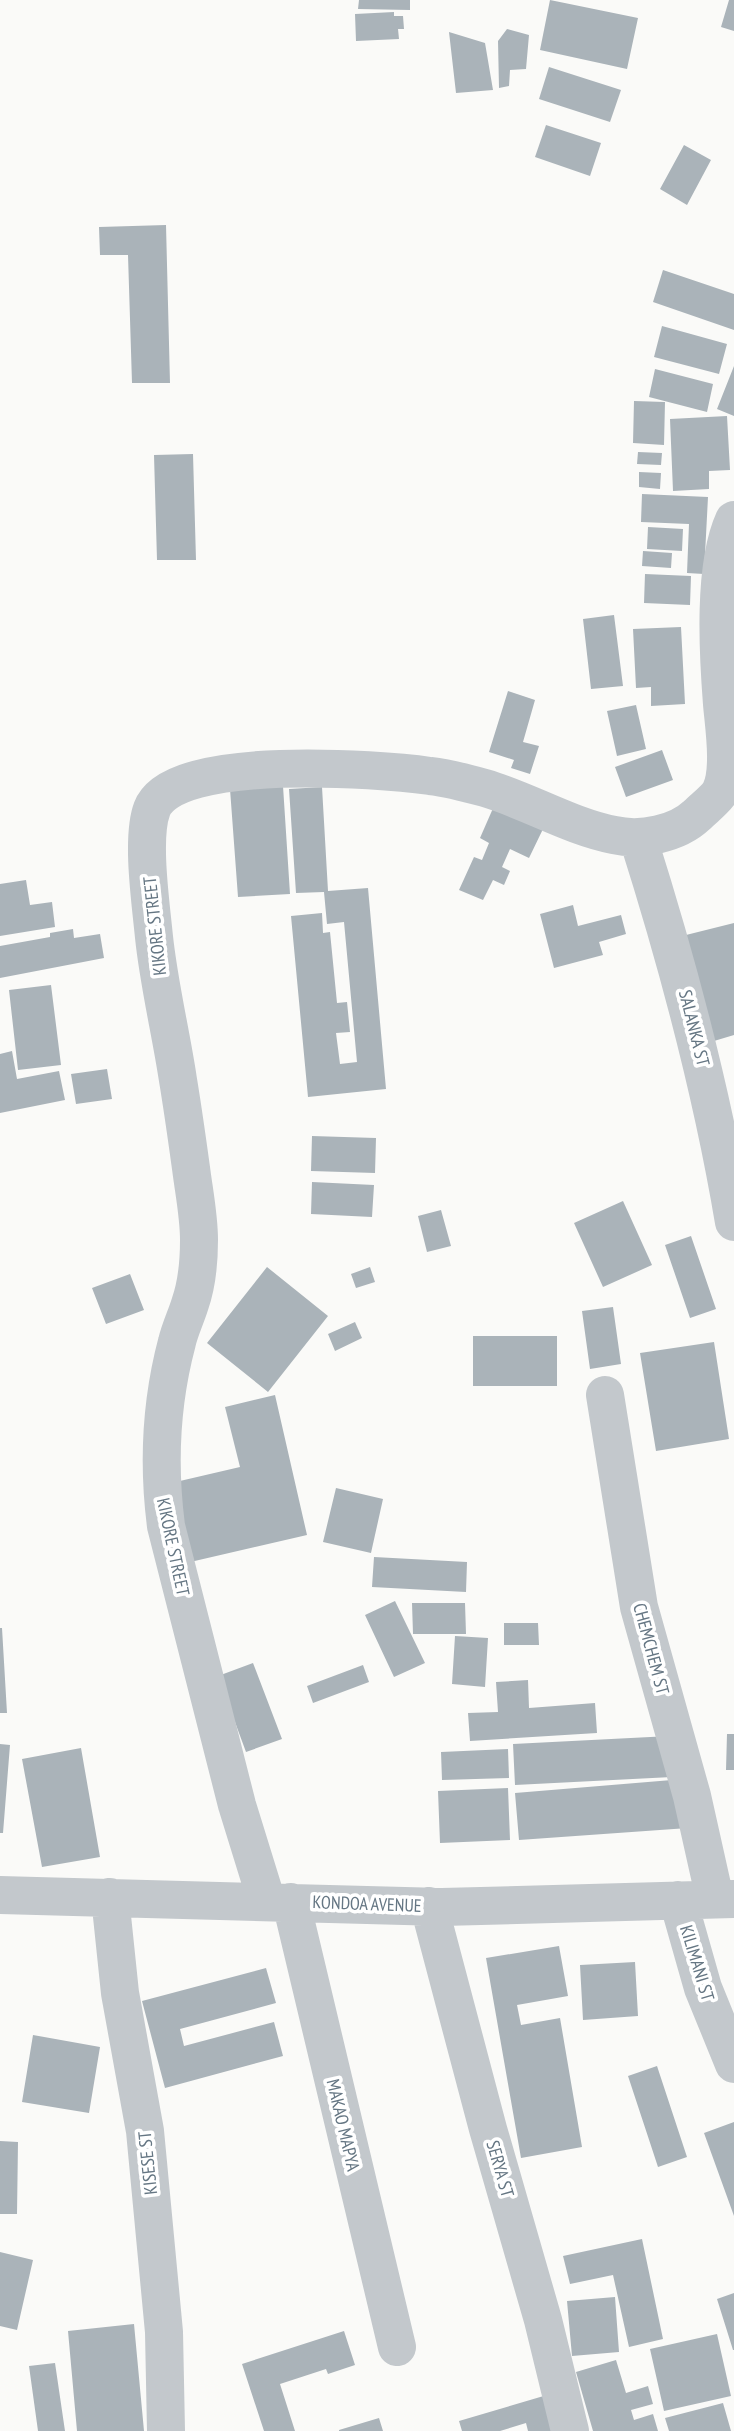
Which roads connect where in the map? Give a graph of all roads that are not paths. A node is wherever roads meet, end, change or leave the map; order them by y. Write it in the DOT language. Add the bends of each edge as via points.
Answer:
graph roads {
  1 [pos="734,520"];
  2 [pos="638,838"];
  3 [pos="734,1222"];
  4 [pos="605,1395"];
  5 [pos="0,1895"];
  6 [pos="110,1896"];
  7 [pos="725,1899"];
  8 [pos="678,1900"];
  9 [pos="279,1902"];
  10 [pos="429,1906"];
  11 [pos="734,2064"];
  12 [pos="397,2347"];
  13 [pos="166,2431"];
  14 [pos="570,2431"];
  1 -- 2 [label="street, KIKORE STREET" via="719,603 725,769 720,792 692,819"];
  2 -- 3 [label="street, SALANKA ST" via="672,944 710,1091"];
  2 -- 9 [label="street, KIKORE STREET" via="614,835 486,788 435,776 344,768 232,773 182,783 153,804 148,845 155,940 199,1240 197,1274 177,1338 162,1427 161,1489 166,1525 237,1805"];
  4 -- 7 [label="street, CHEMCHEM ST" via="639,1607"];
  5 -- 6 [label="street, KONDOA AVENUE"];
  6 -- 9 [label="street, KONDOA AVENUE"];
  6 -- 13 [label="street, KISESE ST" via="120,1993 145,2131 164,2332"];
  7 -- 8 [label="street, KONDOA AVENUE"];
  8 -- 10 [label="street, KONDOA AVENUE"];
  8 -- 11 [label="street, KILIMANI ST" via="703,1988"];
  9 -- 10 [label="street, KONDOA AVENUE"];
  9 -- 12 [label="street, MAKAO MAPYA"];
  10 -- 14 [label="street, SERYA ST" via="544,2320"];
}
